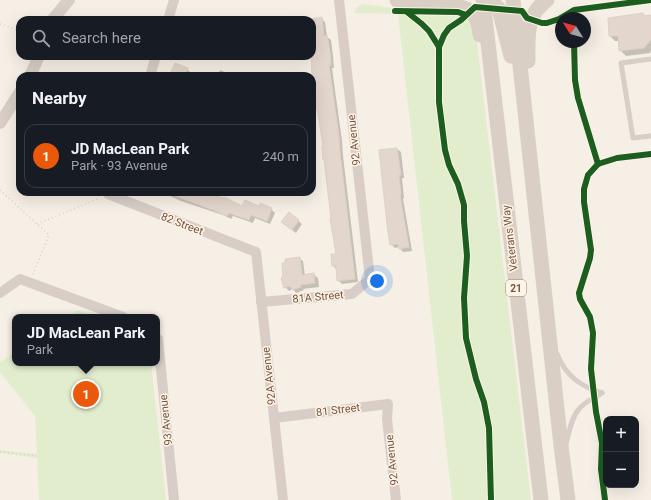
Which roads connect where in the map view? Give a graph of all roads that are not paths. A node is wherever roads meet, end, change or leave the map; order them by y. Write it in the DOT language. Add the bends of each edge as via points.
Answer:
graph roads {
  1 [pos="59,0"];
  2 [pos="69,0"];
  3 [pos="174,0"];
  4 [pos="339,0"];
  5 [pos="398,0"];
  6 [pos="483,0"];
  7 [pos="490,0"];
  8 [pos="513,0"];
  9 [pos="547,0"];
  10 [pos="54,16"];
  11 [pos="56,16"];
  12 [pos="169,16"];
  13 [pos="651,59"];
  14 [pos="37,60"];
  15 [pos="155,60"];
  16 [pos="32,72"];
  17 [pos="151,72"];
  18 [pos="491,77"];
  19 [pos="523,95"];
  20 [pos="16,98"];
  21 [pos="526,120"];
  22 [pos="0,123"];
  23 [pos="651,136"];
  24 [pos="116,196"];
  25 [pos="256,252"];
  26 [pos="370,279"];
  27 [pos="0,293"];
  28 [pos="261,302"];
  29 [pos="115,314"];
  30 [pos="550,338"];
  31 [pos="160,359"];
  32 [pos="274,418"];
  33 [pos="387,419"];
  34 [pos="563,457"];
  35 [pos="174,500"];
  36 [pos="283,500"];
  37 [pos="396,500"];
  38 [pos="541,500"];
  39 [pos="568,500"];
  1 -- 10 [label="street"];
  2 -- 11 [label="street"];
  3 -- 12 [label="street"];
  4 -- 26 [label="street, 92 Avenue"];
  5 -- 18 [label="main road" via="463,7 471,11 478,20 483,58"];
  6 -- 18 [label="main road, Veterans Way / 21"];
  7 -- 19 [label="main road" via="499,9"];
  8 -- 19 [label="main road"];
  9 -- 21 [label="main road" via="538,8 528,31 529,94"];
  13 -- 23 [label="lane" via="622,63 633,138"];
  14 -- 16 [label="street"];
  15 -- 17 [label="street"];
  18 -- 38 [label="main road, Veterans Way / 21"];
  19 -- 21 [label="main road"];
  20 -- 22 [label="street"];
  21 -- 30 [label="main road"];
  24 -- 25 [label="street, 82 Street"];
  25 -- 28 [label="street, 92A Avenue"];
  26 -- 28 [label="street, 81A Street" via="352,294"];
  27 -- 29 [label="street" via="20,279"];
  28 -- 32 [label="street, 92A Avenue"];
  30 -- 34 [label="main road"];
  30 -- 34 [label="lane" via="571,377 584,386 602,393 579,409 570,427"];
  31 -- 35 [label="street, 93 Avenue"];
  32 -- 33 [label="street, 81 Street" via="388,404"];
  32 -- 36 [label="street, 92A Avenue"];
  33 -- 37 [label="street, 92 Avenue"];
  34 -- 39 [label="main road"];
}
